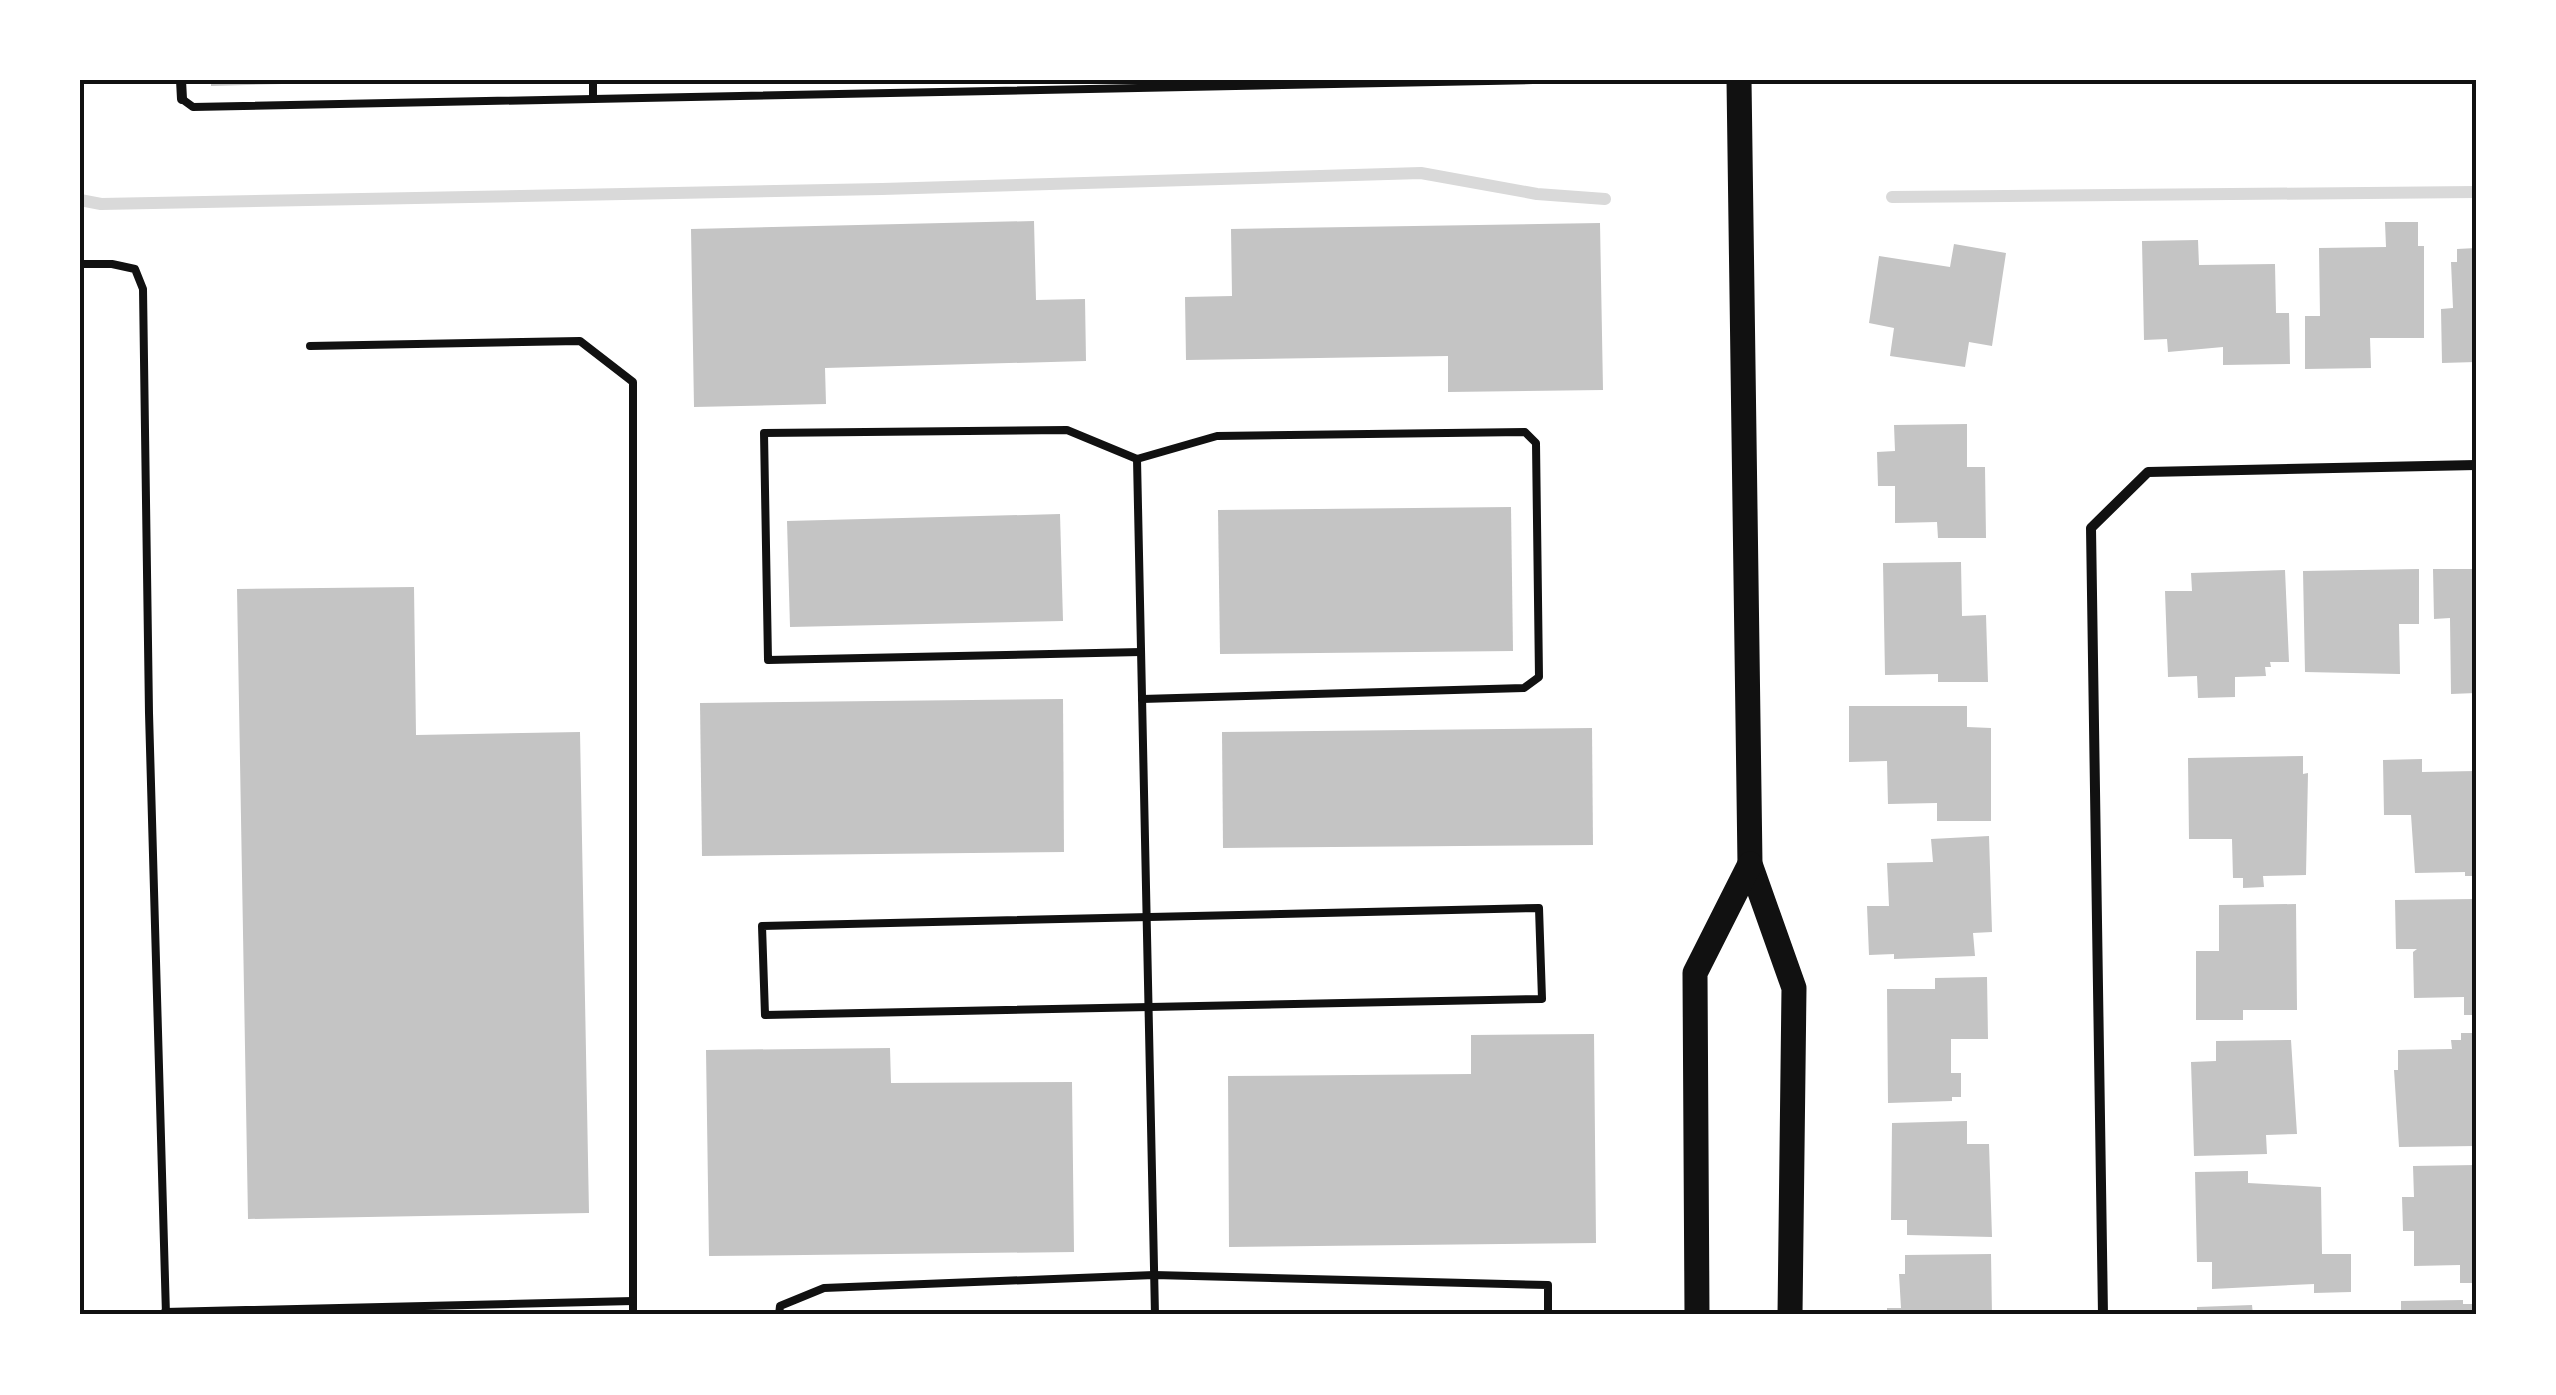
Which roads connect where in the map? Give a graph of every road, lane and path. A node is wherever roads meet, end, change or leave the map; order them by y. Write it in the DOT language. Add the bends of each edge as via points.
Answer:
graph roads {
  1 [pos="182,80"];
  2 [pos="593,80"];
  3 [pos="1533,80"];
  4 [pos="1739,80"];
  5 [pos="1036,85"];
  6 [pos="182,99"];
  7 [pos="593,99"];
  8 [pos="80,264"];
  9 [pos="310,346"];
  10 [pos="1137,458"];
  11 [pos="2476,465"];
  12 [pos="1141,652"];
  13 [pos="1142,699"];
  14 [pos="1750,864"];
  15 [pos="1146,915"];
  16 [pos="1148,1008"];
  17 [pos="1154,1275"];
  18 [pos="634,1301"];
  19 [pos="166,1314"];
  20 [pos="634,1315"];
  21 [pos="778,1315"];
  22 [pos="1154,1315"];
  23 [pos="1548,1315"];
  24 [pos="1697,1315"];
  25 [pos="1790,1315"];
  26 [pos="2102,1315"];
  1 -- 6 [label="street"];
  2 -- 7 [label="lane"];
  3 -- 5 [label="lane"];
  4 -- 14 [label="main road"];
  5 -- 7 [label="lane"];
  6 -- 7 [label="lane" via="194,107"];
  8 -- 19 [label="lane" via="134,269 143,289"];
  9 -- 18 [label="lane" via="580,340 633,382"];
  10 -- 12 [label="lane"];
  10 -- 12 [label="lane" via="1067,430 764,432 768,660"];
  10 -- 13 [label="lane" via="1217,436 1525,432 1536,443 1539,677 1524,688"];
  11 -- 26 [label="street" via="2148,472 2091,528"];
  12 -- 13 [label="lane"];
  13 -- 15 [label="lane"];
  14 -- 24 [label="main road" via="1696,974"];
  14 -- 25 [label="main road" via="1794,988"];
  15 -- 16 [label="lane"];
  15 -- 16 [label="lane" via="762,926 765,1015"];
  15 -- 16 [label="lane" via="1539,908 1542,999"];
  16 -- 17 [label="lane"];
  17 -- 21 [label="lane" via="824,1288 780,1306"];
  17 -- 22 [label="lane"];
  17 -- 23 [label="lane" via="1548,1285"];
  18 -- 19 [label="lane"];
  18 -- 20 [label="lane"];
}
